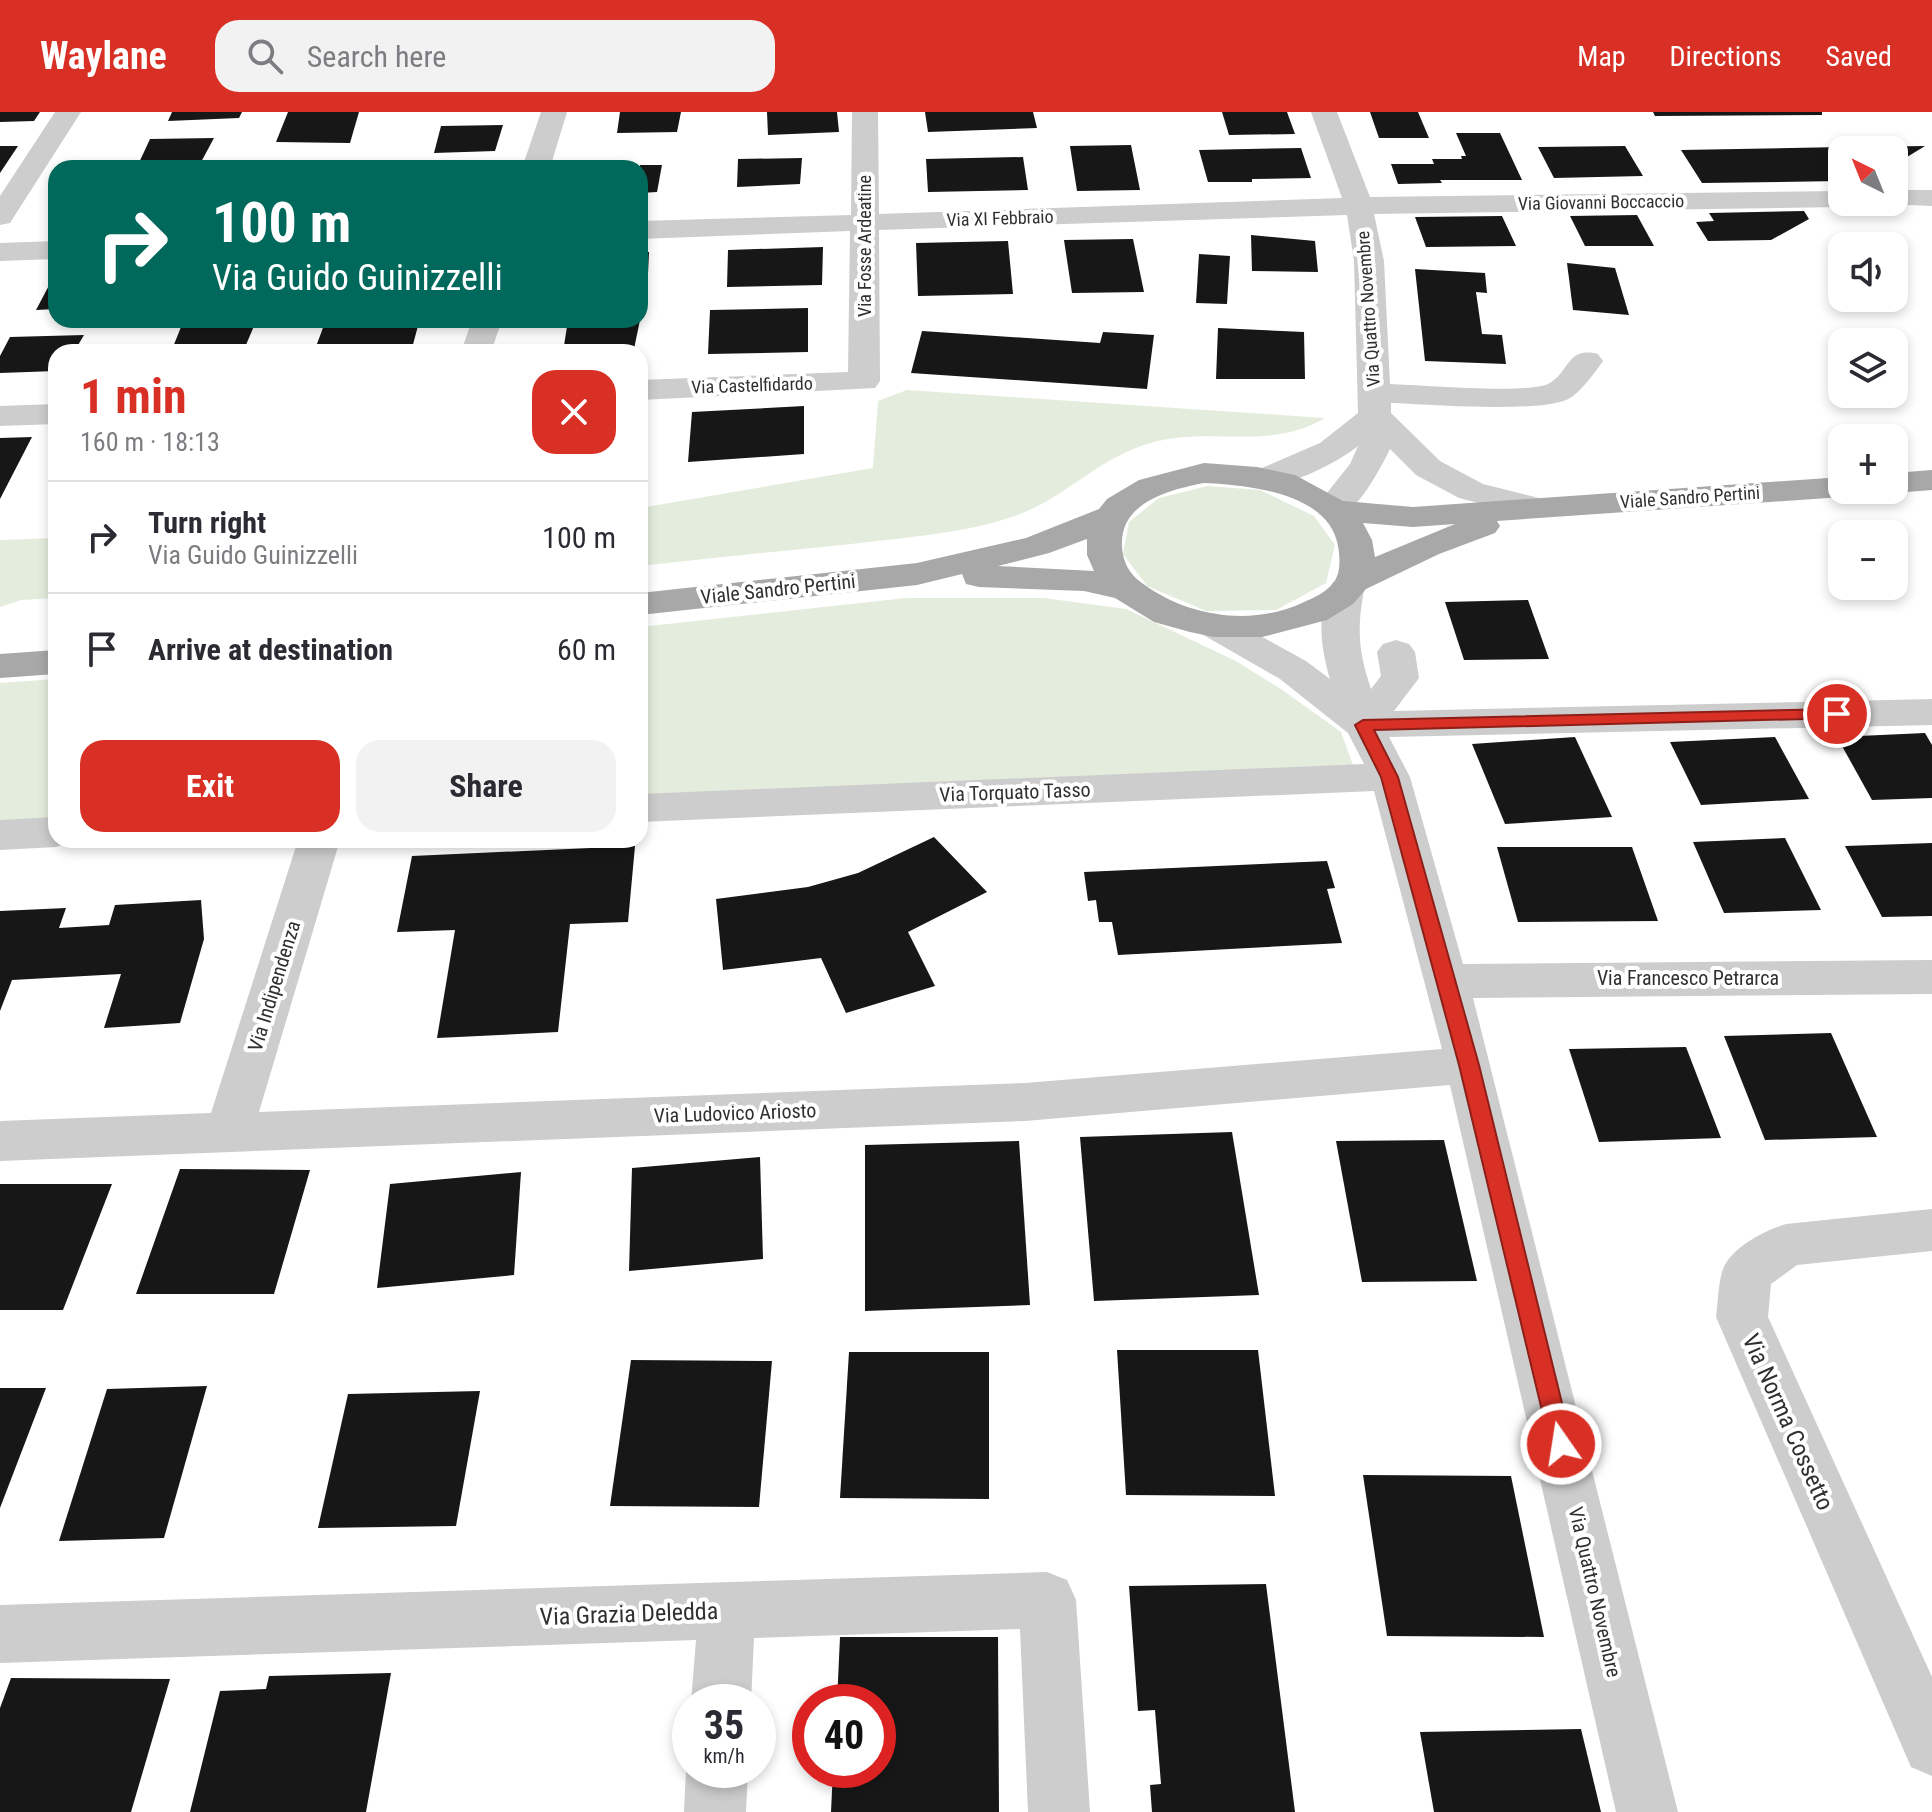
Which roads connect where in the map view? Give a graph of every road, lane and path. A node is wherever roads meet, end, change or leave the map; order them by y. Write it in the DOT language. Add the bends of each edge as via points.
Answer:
graph roads {
  1 [pos="68,112"];
  2 [pos="554,112"];
  3 [pos="865,112"];
  4 [pos="1324,112"];
  5 [pos="539,160"];
  6 [pos="1908,198"];
  7 [pos="1932,198"];
  8 [pos="1828,199"];
  9 [pos="1359,206"];
  10 [pos="0,217"];
  11 [pos="864,223"];
  12 [pos="648,230"];
  13 [pos="48,250"];
  14 [pos="0,252"];
  15 [pos="1587,361"];
  16 [pos="864,381"];
  17 [pos="648,390"];
  18 [pos="1375,405"];
  19 [pos="48,414"];
  20 [pos="0,416"];
  21 [pos="1267,478"];
  22 [pos="1932,480"];
  23 [pos="1908,482"];
  24 [pos="1828,488"];
  25 [pos="1539,508"];
  26 [pos="1333,510"];
  27 [pos="1110,517"];
  28 [pos="917,574"];
  29 [pos="1349,586"];
  30 [pos="1127,590"];
  31 [pos="648,603"];
  32 [pos="1213,625"];
  33 [pos="1396,652"];
  34 [pos="48,663"];
  35 [pos="0,666"];
  36 [pos="1932,712"];
  37 [pos="1363,725"];
  38 [pos="1390,777"];
  39 [pos="648,808"];
  40 [pos="48,832"];
  41 [pos="0,835"];
  42 [pos="317,848"];
  43 [pos="1932,977"];
  44 [pos="1445,981"];
  45 [pos="1469,1065"];
  46 [pos="229,1132"];
  47 [pos="0,1141"];
  48 [pos="1932,1230"];
  49 [pos="727,1610"];
  50 [pos="0,1634"];
  51 [pos="722,1684"];
  52 [pos="1932,1746"];
  53 [pos="716,1788"];
  54 [pos="715,1812"];
  55 [pos="1059,1812"];
  56 [pos="1647,1812"];
  1 -- 10 [label="street"];
  2 -- 5 [label="street"];
  3 -- 11 [label="street, Via Fosse Ardeatine"];
  4 -- 9 [label="street, Via Quattro Novembre"];
  6 -- 7 [label="street"];
  8 -- 9 [label="street, Via Giovanni Boccaccio"];
  9 -- 11 [label="street, Via XI Febbraio"];
  9 -- 18 [label="street, Via Quattro Novembre" via="1369,261"];
  11 -- 12 [label="street, Via XI Febbraio"];
  11 -- 16 [label="street, Via Fosse Ardeatine"];
  13 -- 14 [label="street"];
  15 -- 18 [label="street" via="1558,392"];
  16 -- 17 [label="street, Via Castelfidardo"];
  18 -- 21 [label="street" via="1332,450"];
  18 -- 25 [label="street" via="1428,468 1471,491"];
  18 -- 26 [label="street, Via Quattro Novembre" via="1374,448"];
  19 -- 20 [label="street"];
  21 -- 26 [label="main road, Viale Sandro Pertini" via="1303,490"];
  21 -- 27 [label="main road, Viale Sandro Pertini" via="1215,473 1174,478 1125,500"];
  22 -- 23 [label="main road"];
  24 -- 25 [label="main road, Viale Sandro Pertini"];
  25 -- 26 [label="main road, Viale Sandro Pertini" via="1413,517"];
  25 -- 29 [label="main road, Viale Sandro Pertini" via="1427,547"];
  26 -- 29 [label="main road, Viale Sandro Pertini" via="1353,533 1359,557"];
  27 -- 28 [label="main road, Viale Sandro Pertini" via="1037,546"];
  27 -- 30 [label="main road, Viale Sandro Pertini" via="1102,541 1108,566"];
  28 -- 30 [label="main road, Viale Sandro Pertini" via="1084,580"];
  28 -- 31 [label="main road, Viale Sandro Pertini"];
  29 -- 32 [label="main road, Viale Sandro Pertini" via="1323,608 1292,621 1254,627"];
  29 -- 37 [label="street" via="1339,627 1342,658"];
  30 -- 32 [label="main road, Viale Sandro Pertini" via="1165,612"];
  32 -- 37 [label="street" via="1293,670"];
  33 -- 37 [label="street" via="1400,678"];
  34 -- 35 [label="main road"];
  36 -- 37 [label="street"];
  37 -- 38 [label="street, Via Quattro Novembre"];
  38 -- 39 [label="street, Via Torquato Tasso"];
  38 -- 44 [label="street, Via Quattro Novembre"];
  40 -- 41 [label="street"];
  42 -- 46 [label="street, Via Indipendenza"];
  43 -- 44 [label="street, Via Francesco Petrarca"];
  44 -- 45 [label="street, Via Quattro Novembre"];
  45 -- 46 [label="street, Via Ludovico Ariosto" via="1025,1102"];
  45 -- 56 [label="street, Via Quattro Novembre"];
  46 -- 47 [label="street, Via Ludovico Ariosto"];
  48 -- 52 [label="street, Via Norma Cossetto" via="1786,1245 1747,1273 1742,1317"];
  49 -- 50 [label="street, Via Grazia Deledda"];
  49 -- 51 [label="street"];
  49 -- 55 [label="street, Via Grazia Deledda" via="1047,1600"];
  53 -- 54 [label="street"];
}
